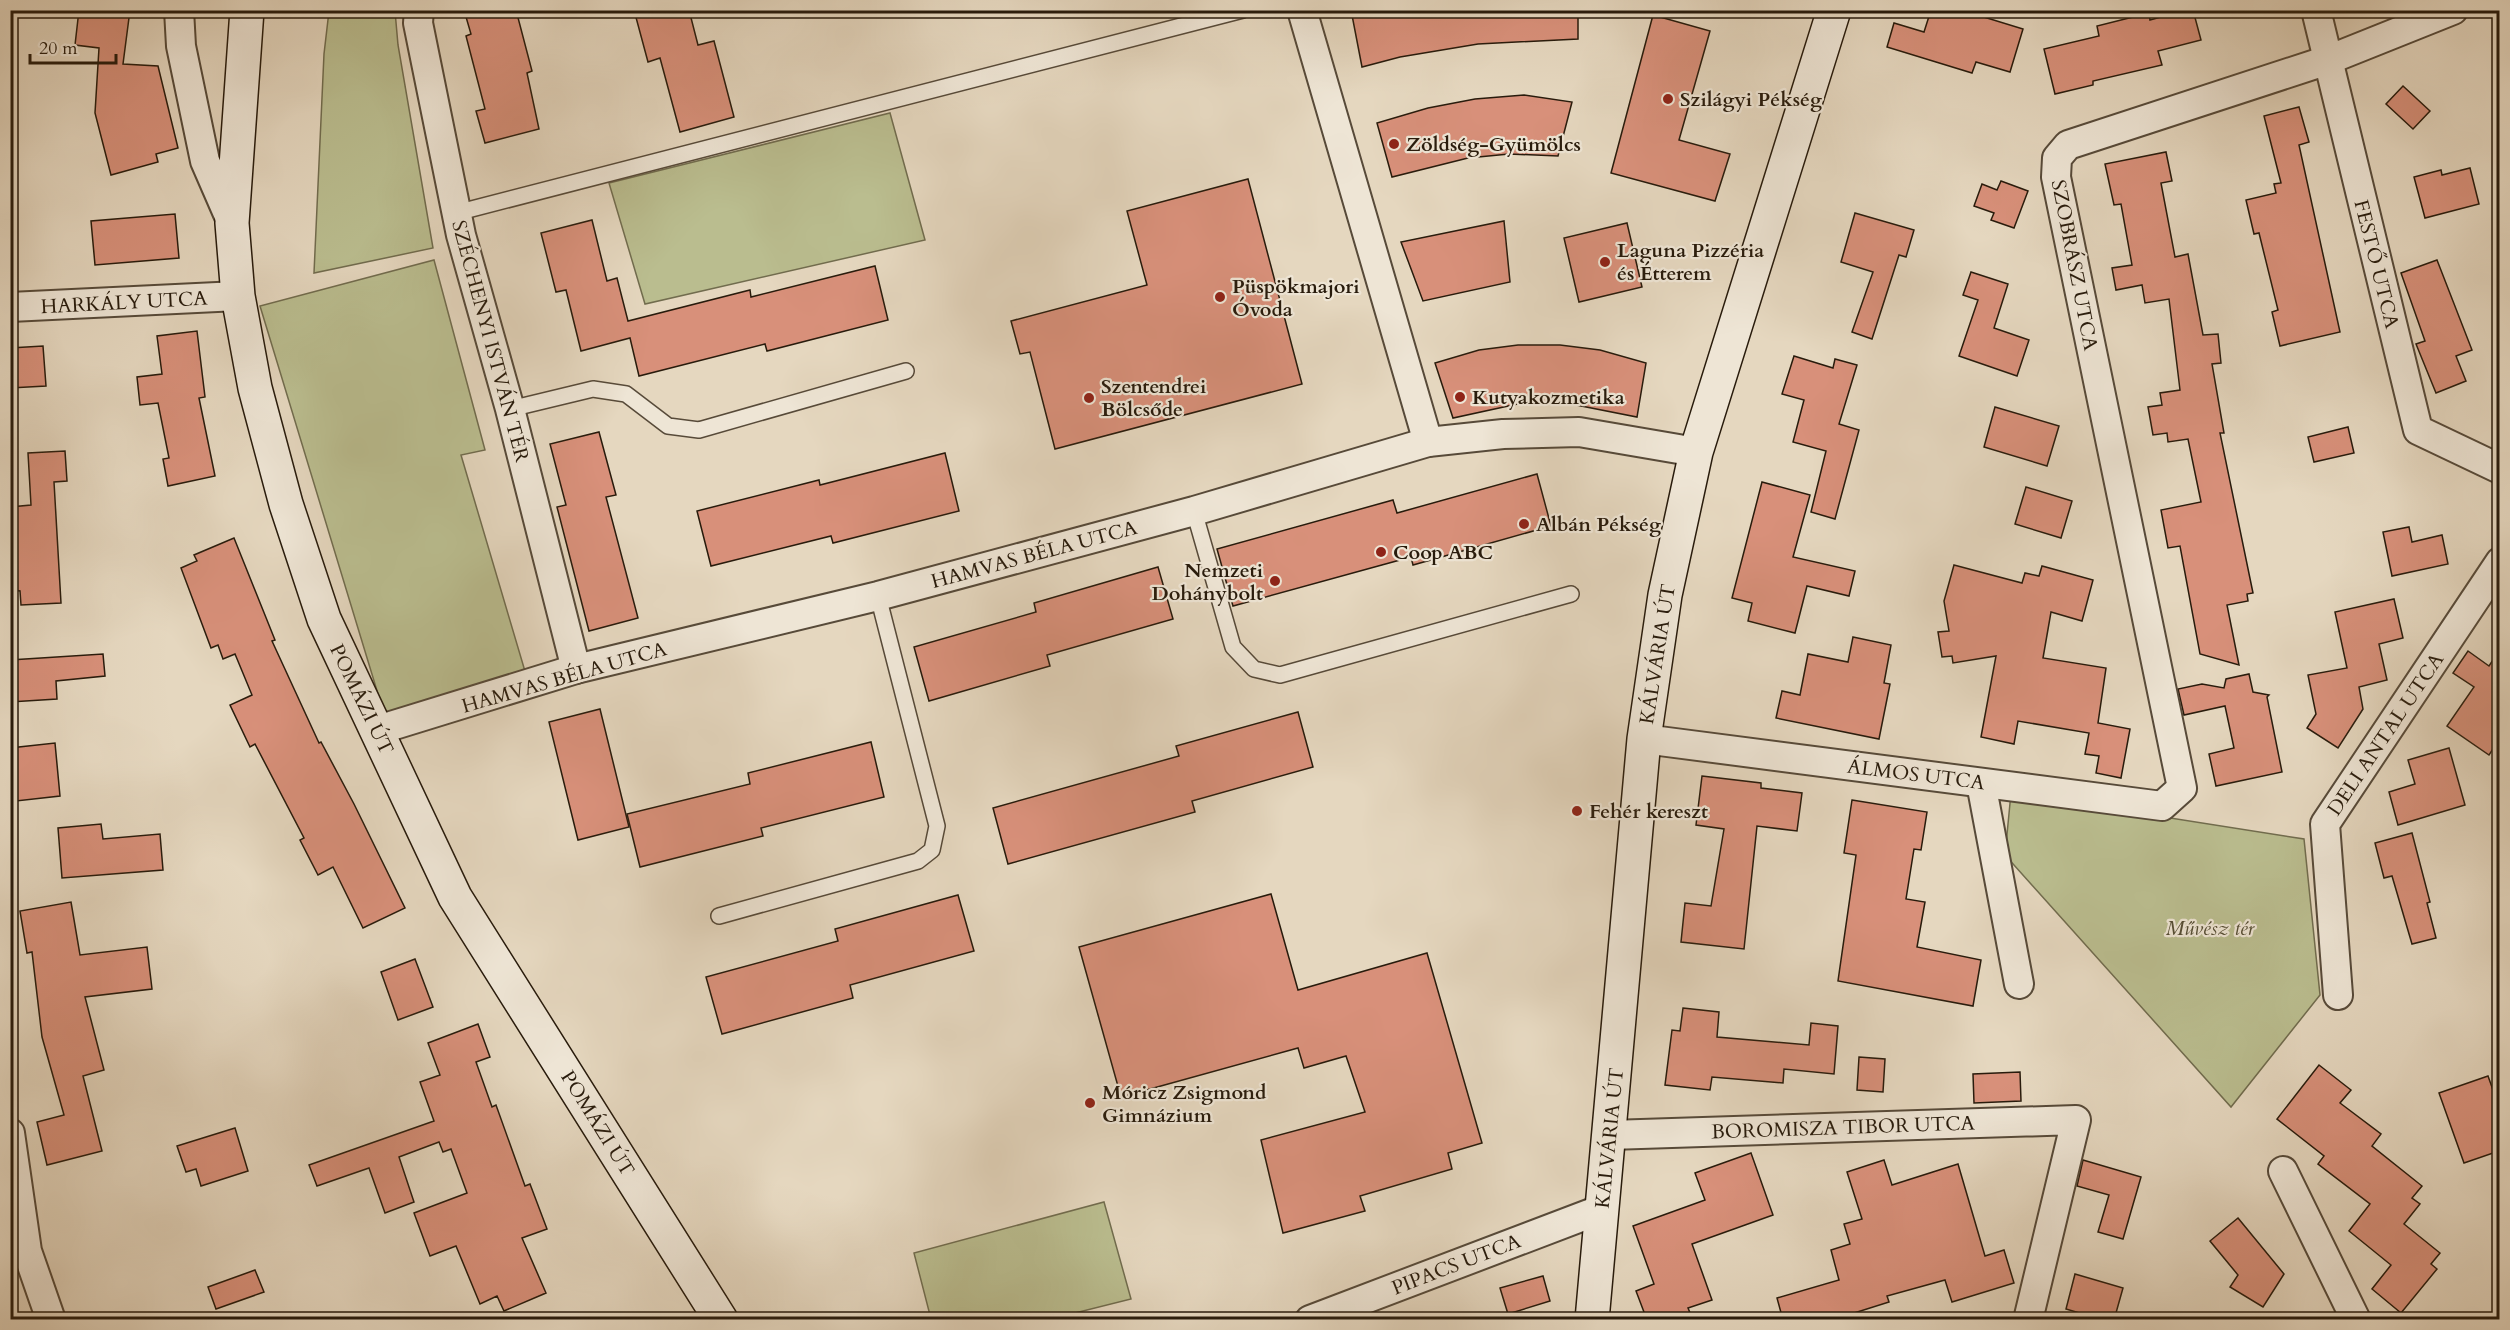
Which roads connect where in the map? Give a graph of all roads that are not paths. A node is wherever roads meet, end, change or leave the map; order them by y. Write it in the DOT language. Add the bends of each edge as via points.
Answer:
graph roads {
  1 [pos="179,10"];
  2 [pos="247,10"];
  3 [pos="419,10"];
  4 [pos="1243,10"];
  5 [pos="1302,10"];
  6 [pos="1834,10"];
  7 [pos="2316,10"];
  8 [pos="2453,10"];
  9 [pos="2328,60"];
  10 [pos="456,213"];
  11 [pos="232,223"];
  12 [pos="238,296"];
  13 [pos="10,307"];
  14 [pos="906,371"];
  15 [pos="510,409"];
  16 [pos="1428,442"];
  17 [pos="1696,452"];
  18 [pos="2499,469"];
  19 [pos="1194,511"];
  20 [pos="2499,562"];
  21 [pos="1571,594"];
  22 [pos="878,596"];
  23 [pos="576,669"];
  24 [pos="378,730"];
  25 [pos="1644,739"];
  26 [pos="1981,783"];
  27 [pos="2181,788"];
  28 [pos="719,916"];
  29 [pos="2019,984"];
  30 [pos="2338,995"];
  31 [pos="10,1133"];
  32 [pos="1610,1135"];
  33 [pos="2283,1171"];
  34 [pos="1602,1209"];
  35 [pos="51,1320"];
  36 [pos="721,1320"];
  37 [pos="1310,1320"];
  38 [pos="1592,1320"];
  39 [pos="2028,1320"];
  40 [pos="2356,1320"];
  1 -- 11 [label="street, POMÁZI ÚT" via="181,46 205,161"];
  2 -- 11 [label="street"];
  3 -- 10 [label="street, SZÉCHENYI ISTVÁN TÉR" via="418,23"];
  4 -- 10 [label="lane"];
  5 -- 16 [label="street"];
  6 -- 17 [label="street, KÁLVÁRIA ÚT"];
  7 -- 9 [label="street, FESTŐ UTCA"];
  8 -- 9 [label="street, SZOBRÁSZ UTCA"];
  9 -- 18 [label="street, FESTŐ UTCA" via="2418,430"];
  9 -- 27 [label="street, SZOBRÁSZ UTCA" via="2068,145 2057,158 2056,177"];
  10 -- 15 [label="street, SZÉCHENYI ISTVÁN TÉR"];
  11 -- 12 [label="street, POMÁZI ÚT"];
  12 -- 13 [label="street, HARKÁLY UTCA"];
  12 -- 24 [label="street, POMÁZI ÚT" via="255,388 286,504 324,619"];
  14 -- 15 [label="lane" via="699,430 668,426 626,394 594,389"];
  15 -- 23 [label="street, SZÉCHENYI ISTVÁN TÉR"];
  16 -- 17 [label="street, HAMVAS BÉLA UTCA" via="1503,434 1579,432"];
  16 -- 19 [label="street, HAMVAS BÉLA UTCA"];
  17 -- 25 [label="street, KÁLVÁRIA ÚT" via="1665,595"];
  19 -- 21 [label="lane" via="1233,646 1254,669 1280,675"];
  19 -- 22 [label="street, HAMVAS BÉLA UTCA"];
  20 -- 30 [label="street, DELI ANTAL UTCA" via="2325,825"];
  22 -- 23 [label="street, HAMVAS BÉLA UTCA"];
  22 -- 28 [label="lane" via="937,826 932,850 918,861"];
  23 -- 24 [label="street, HAMVAS BÉLA UTCA"];
  24 -- 36 [label="street, POMÁZI ÚT" via="455,897"];
  25 -- 26 [label="street, ÁLMOS UTCA"];
  25 -- 32 [label="street, KÁLVÁRIA ÚT"];
  26 -- 27 [label="street, ÁLMOS UTCA" via="2162,807"];
  26 -- 29 [label="street"];
  31 -- 35 [label="street" via="27,1251"];
  32 -- 34 [label="street, KÁLVÁRIA ÚT"];
  32 -- 39 [label="street, BOROMISZA TIBOR UTCA" via="2076,1120"];
  33 -- 40 [label="street"];
  34 -- 37 [label="street, PIPACS UTCA"];
  34 -- 38 [label="street, KÁLVÁRIA ÚT"];
}
